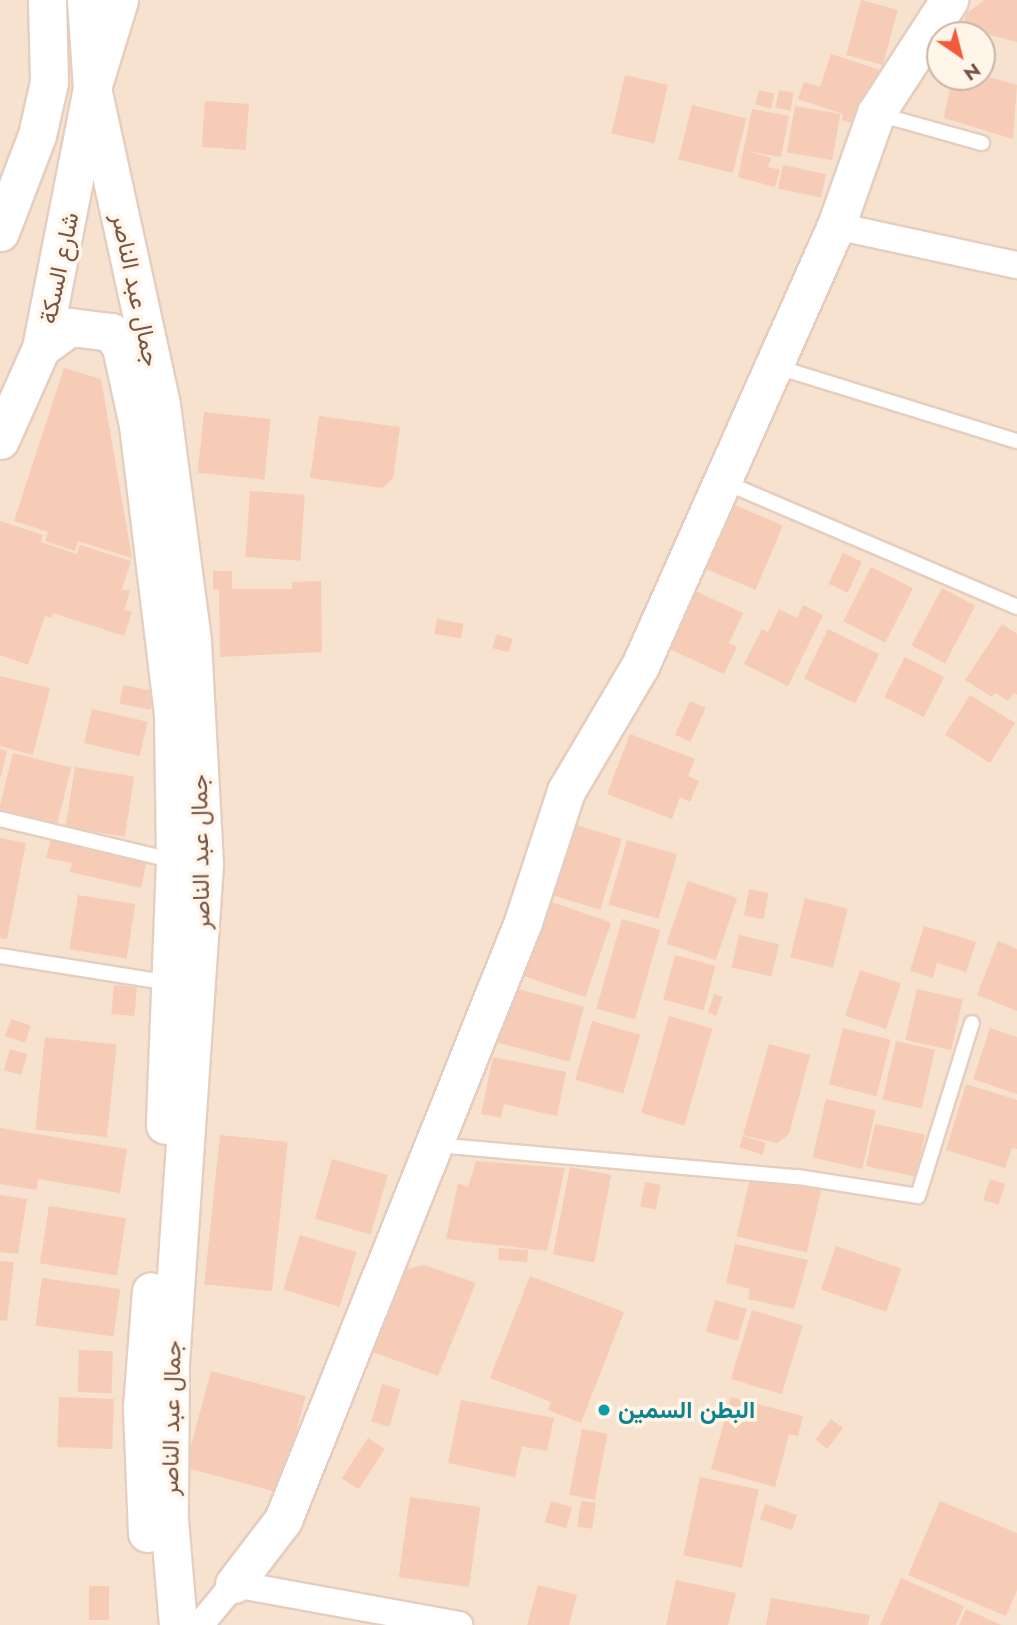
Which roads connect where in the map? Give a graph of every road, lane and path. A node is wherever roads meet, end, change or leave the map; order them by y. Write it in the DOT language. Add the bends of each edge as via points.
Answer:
graph roads {
  1 [pos="47,0"];
  2 [pos="86,0"];
  3 [pos="119,0"];
  4 [pos="949,0"];
  5 [pos="92,88"];
  6 [pos="876,113"];
  7 [pos="982,142"];
  8 [pos="836,226"];
  9 [pos="0,232"];
  10 [pos="1017,265"];
  11 [pos="41,348"];
  12 [pos="771,365"];
  13 [pos="0,440"];
  14 [pos="1017,442"];
  15 [pos="720,480"];
  16 [pos="1017,607"];
  17 [pos="0,819"];
  18 [pos="189,863"];
  19 [pos="0,956"];
  20 [pos="184,985"];
  21 [pos="972,1023"];
  22 [pos="431,1144"];
  23 [pos="234,1584"];
  24 [pos="157,1625"];
  25 [pos="178,1625"];
  26 [pos="200,1625"];
  27 [pos="459,1625"];
  1 -- 9 [label="street" via="49,82 37,135"];
  2 -- 5 [label="street"];
  3 -- 5 [label="street"];
  4 -- 6 [label="street"];
  5 -- 11 [label="street, شارع السكة"];
  5 -- 18 [label="street, جمال عبد الناصر" via="162,405 173,482 192,642"];
  6 -- 7 [label="lane"];
  6 -- 8 [label="street"];
  8 -- 10 [label="street"];
  8 -- 12 [label="street"];
  11 -- 13 [label="street, شارع السكة"];
  11 -- 18 [label="street, جمال عبد الناصر" via="70,327 111,332 121,347 138,425"];
  12 -- 14 [label="lane"];
  12 -- 15 [label="street"];
  15 -- 16 [label="lane"];
  15 -- 22 [label="street" via="640,666 566,791 523,922"];
  17 -- 18 [label="lane"];
  18 -- 20 [label="street, جمال عبد الناصر"];
  19 -- 20 [label="lane"];
  20 -- 24 [label="street, جمال عبد الناصر" via="142,1407"];
  20 -- 25 [label="street, جمال عبد الناصر" via="170,1360 169,1520"];
  21 -- 22 [label="lane" via="918,1196 797,1177"];
  22 -- 23 [label="street" via="283,1520"];
  23 -- 26 [label="street"];
  23 -- 27 [label="street"];
}
